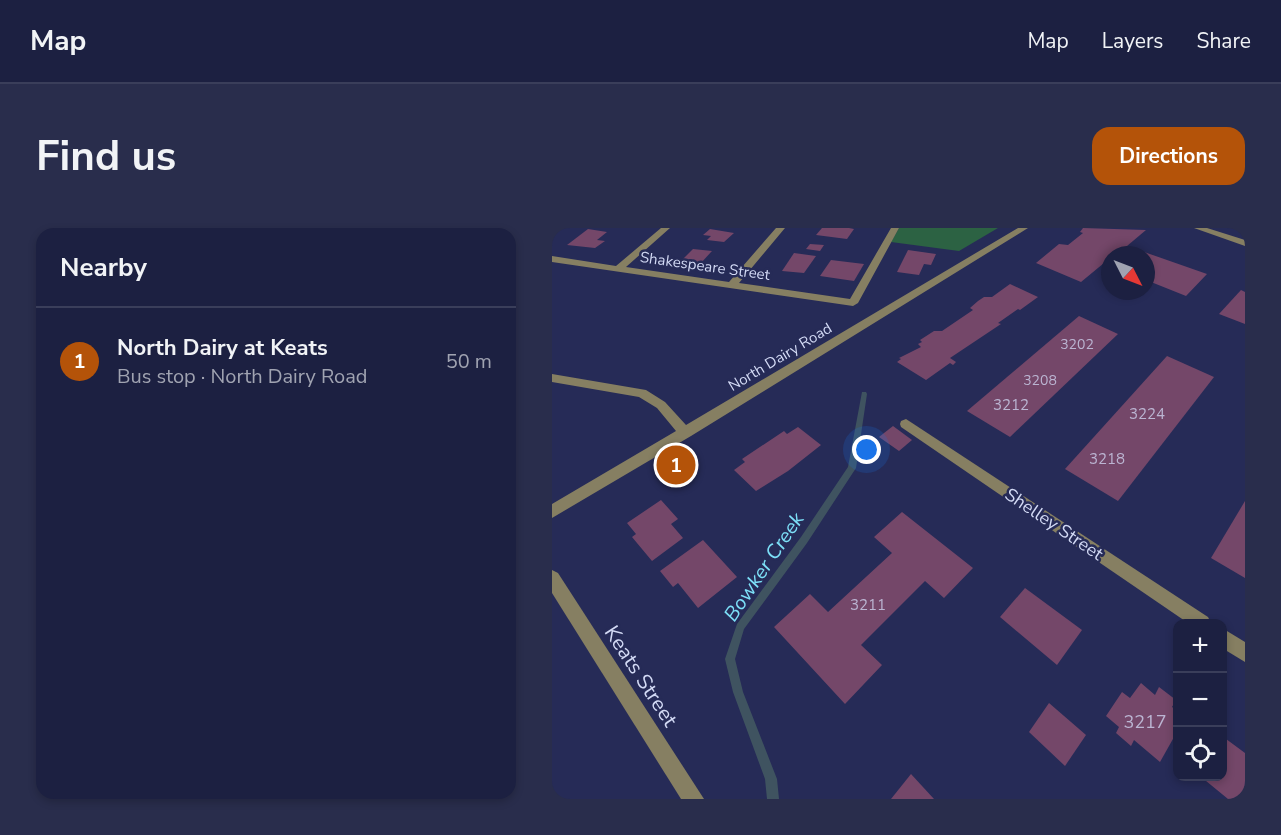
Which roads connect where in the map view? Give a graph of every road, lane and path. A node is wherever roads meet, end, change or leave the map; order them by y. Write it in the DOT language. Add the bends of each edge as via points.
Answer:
graph roads {
  1 [pos="666,228"];
  2 [pos="781,228"];
  3 [pos="895,228"];
  4 [pos="1024,228"];
  5 [pos="1198,228"];
  6 [pos="1245,243"];
  7 [pos="552,259"];
  8 [pos="619,268"];
  9 [pos="732,285"];
  10 [pos="552,378"];
  11 [pos="906,424"];
  12 [pos="686,433"];
  13 [pos="552,512"];
  14 [pos="552,578"];
  15 [pos="1195,619"];
  16 [pos="1227,640"];
  17 [pos="1245,652"];
  18 [pos="693,799"];
  1 -- 8 [label="street"];
  2 -- 9 [label="street"];
  3 -- 9 [label="street, Shakespeare Street" via="853,303"];
  4 -- 12 [label="street, North Dairy Road"];
  5 -- 6 [label="street"];
  7 -- 8 [label="street, Shakespeare Street"];
  8 -- 9 [label="street, Shakespeare Street"];
  10 -- 12 [label="street" via="642,393 661,405"];
  11 -- 15 [label="street, Shelley Street"];
  12 -- 13 [label="street, North Dairy Road"];
  14 -- 18 [label="street, Keats Street"];
  16 -- 17 [label="street"];
}
